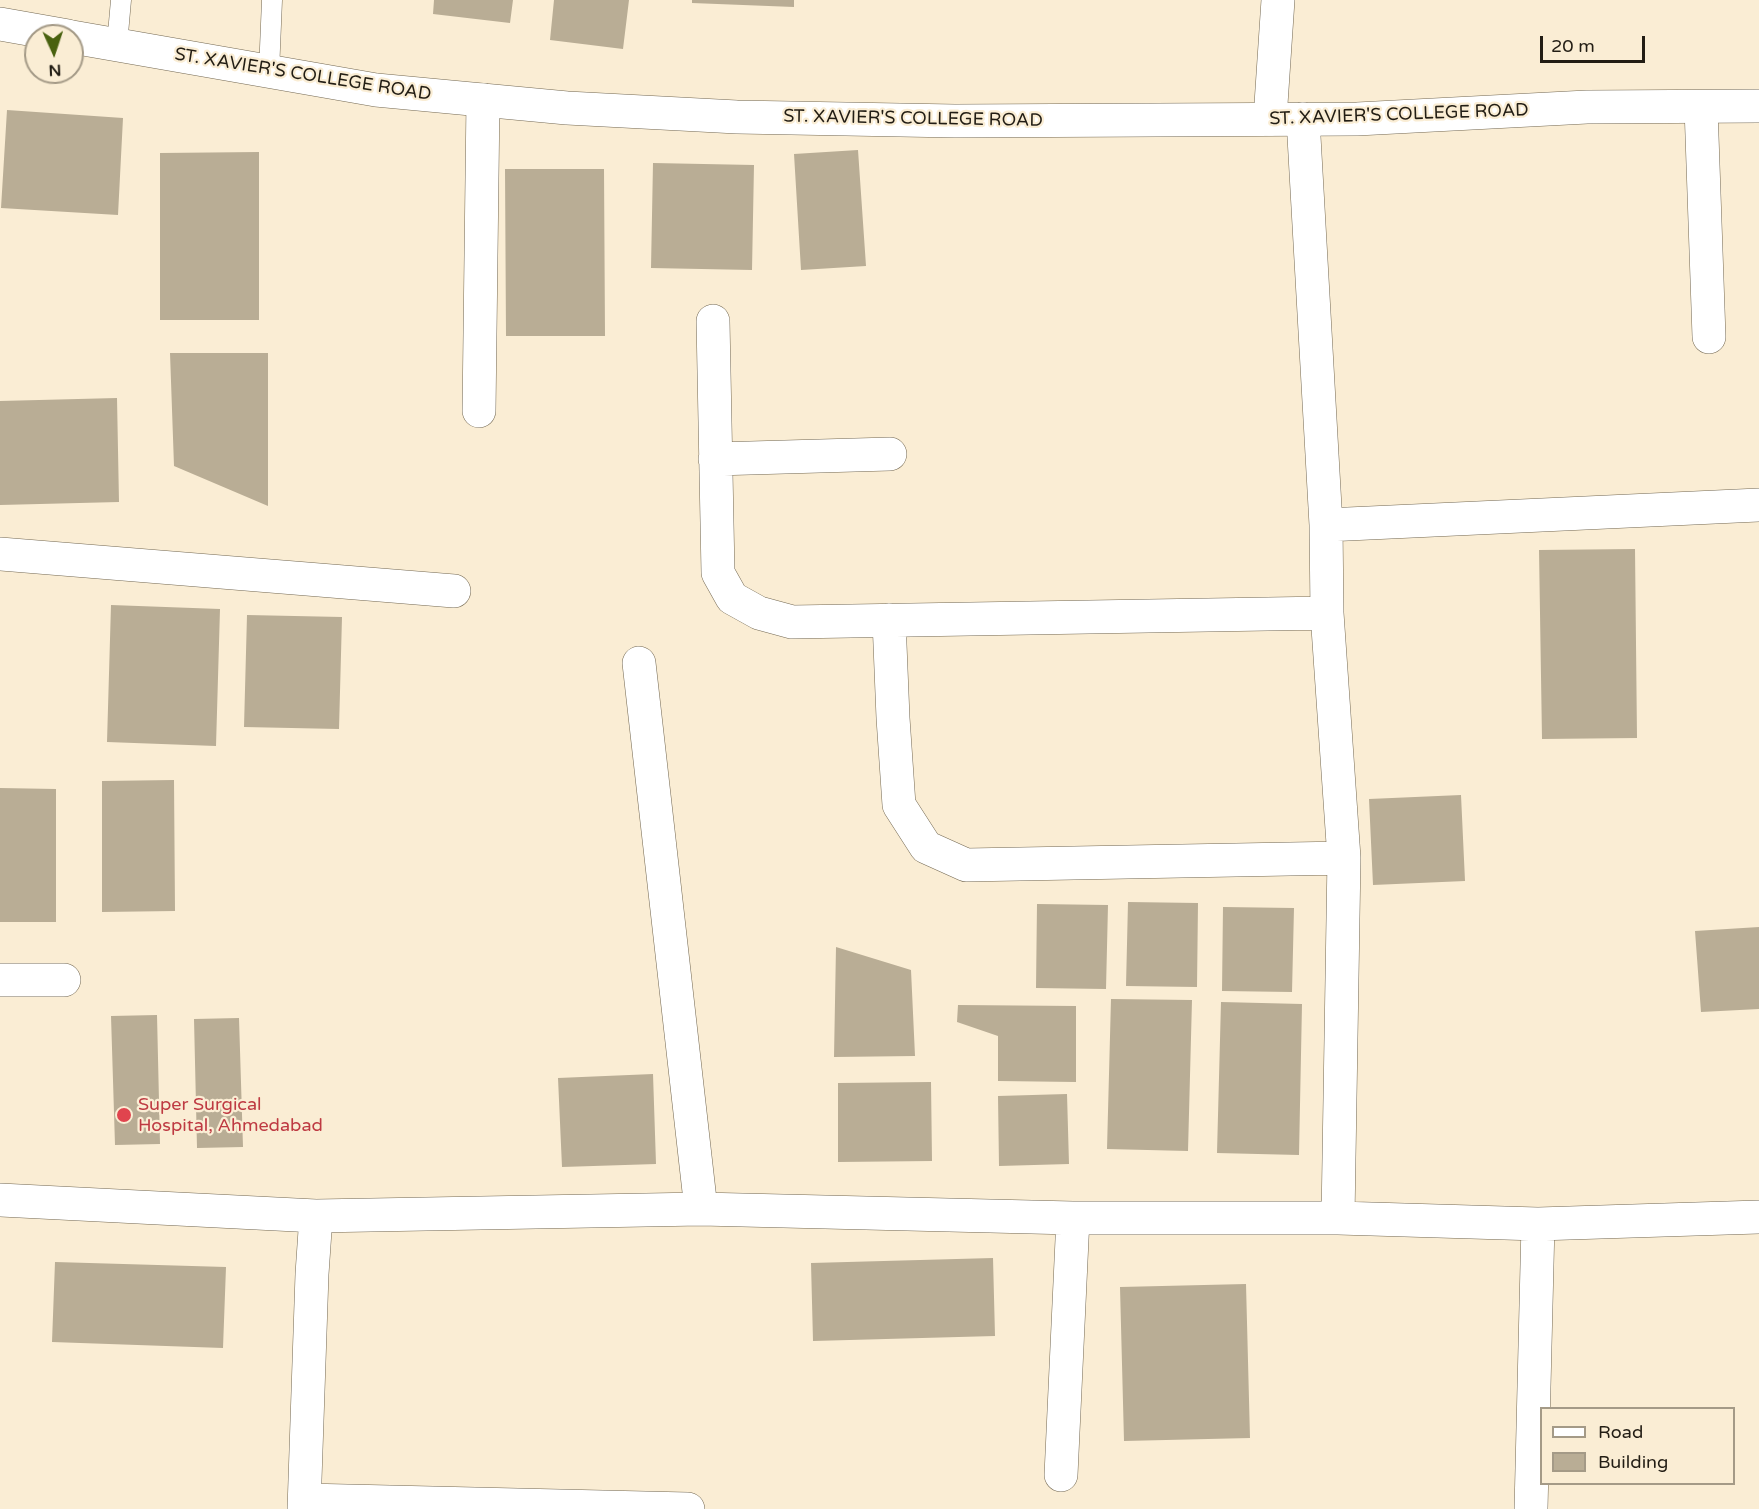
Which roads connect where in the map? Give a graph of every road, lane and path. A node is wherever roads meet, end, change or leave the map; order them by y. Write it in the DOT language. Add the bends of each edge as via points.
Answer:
graph roads {
  1 [pos="122,0"];
  2 [pos="272,0"];
  3 [pos="1278,0"];
  4 [pos="0,24"];
  5 [pos="24,28"];
  6 [pos="84,39"];
  7 [pos="117,45"];
  8 [pos="269,72"];
  9 [pos="483,100"];
  10 [pos="1701,106"];
  11 [pos="1759,106"];
  12 [pos="1270,119"];
  13 [pos="1303,119"];
  14 [pos="712,321"];
  15 [pos="1708,337"];
  16 [pos="479,411"];
  17 [pos="890,454"];
  18 [pos="716,459"];
  19 [pos="1759,505"];
  20 [pos="1326,525"];
  21 [pos="0,554"];
  22 [pos="454,591"];
  23 [pos="1327,614"];
  24 [pos="889,620"];
  25 [pos="639,663"];
  26 [pos="1344,858"];
  27 [pos="0,980"];
  28 [pos="64,980"];
  29 [pos="0,1200"];
  30 [pos="701,1209"];
  31 [pos="316,1216"];
  32 [pos="1759,1217"];
  33 [pos="1073,1218"];
  34 [pos="1338,1218"];
  35 [pos="1538,1224"];
  36 [pos="1061,1476"];
  37 [pos="304,1505"];
  38 [pos="688,1509"];
  39 [pos="1531,1509"];
  1 -- 7 [label="lane"];
  2 -- 8 [label="lane"];
  3 -- 12 [label="street"];
  4 -- 5 [label="street, ST. XAVIER'S COLLEGE ROAD"];
  6 -- 7 [label="street, ST. XAVIER'S COLLEGE ROAD"];
  7 -- 8 [label="street, ST. XAVIER'S COLLEGE ROAD"];
  8 -- 9 [label="street, ST. XAVIER'S COLLEGE ROAD" via="376,90"];
  9 -- 12 [label="street, ST. XAVIER'S COLLEGE ROAD" via="737,117 955,121"];
  9 -- 16 [label="street"];
  10 -- 11 [label="street, ST. XAVIER'S COLLEGE ROAD"];
  10 -- 13 [label="street, ST. XAVIER'S COLLEGE ROAD"];
  10 -- 15 [label="street"];
  12 -- 13 [label="street, ST. XAVIER'S COLLEGE ROAD"];
  13 -- 20 [label="street"];
  14 -- 18 [label="street"];
  17 -- 18 [label="street"];
  18 -- 24 [label="street" via="718,573 732,598 759,613 792,622"];
  19 -- 20 [label="street"];
  20 -- 23 [label="street"];
  21 -- 22 [label="street"];
  23 -- 24 [label="street"];
  23 -- 26 [label="street"];
  24 -- 26 [label="street" via="899,805 926,847 966,865"];
  25 -- 30 [label="street"];
  26 -- 34 [label="street"];
  27 -- 28 [label="street"];
  29 -- 31 [label="street"];
  30 -- 31 [label="street"];
  30 -- 33 [label="street"];
  31 -- 37 [label="street"];
  32 -- 35 [label="street"];
  33 -- 34 [label="street"];
  33 -- 36 [label="street"];
  34 -- 35 [label="street"];
  35 -- 39 [label="street"];
  37 -- 38 [label="street"];
}
